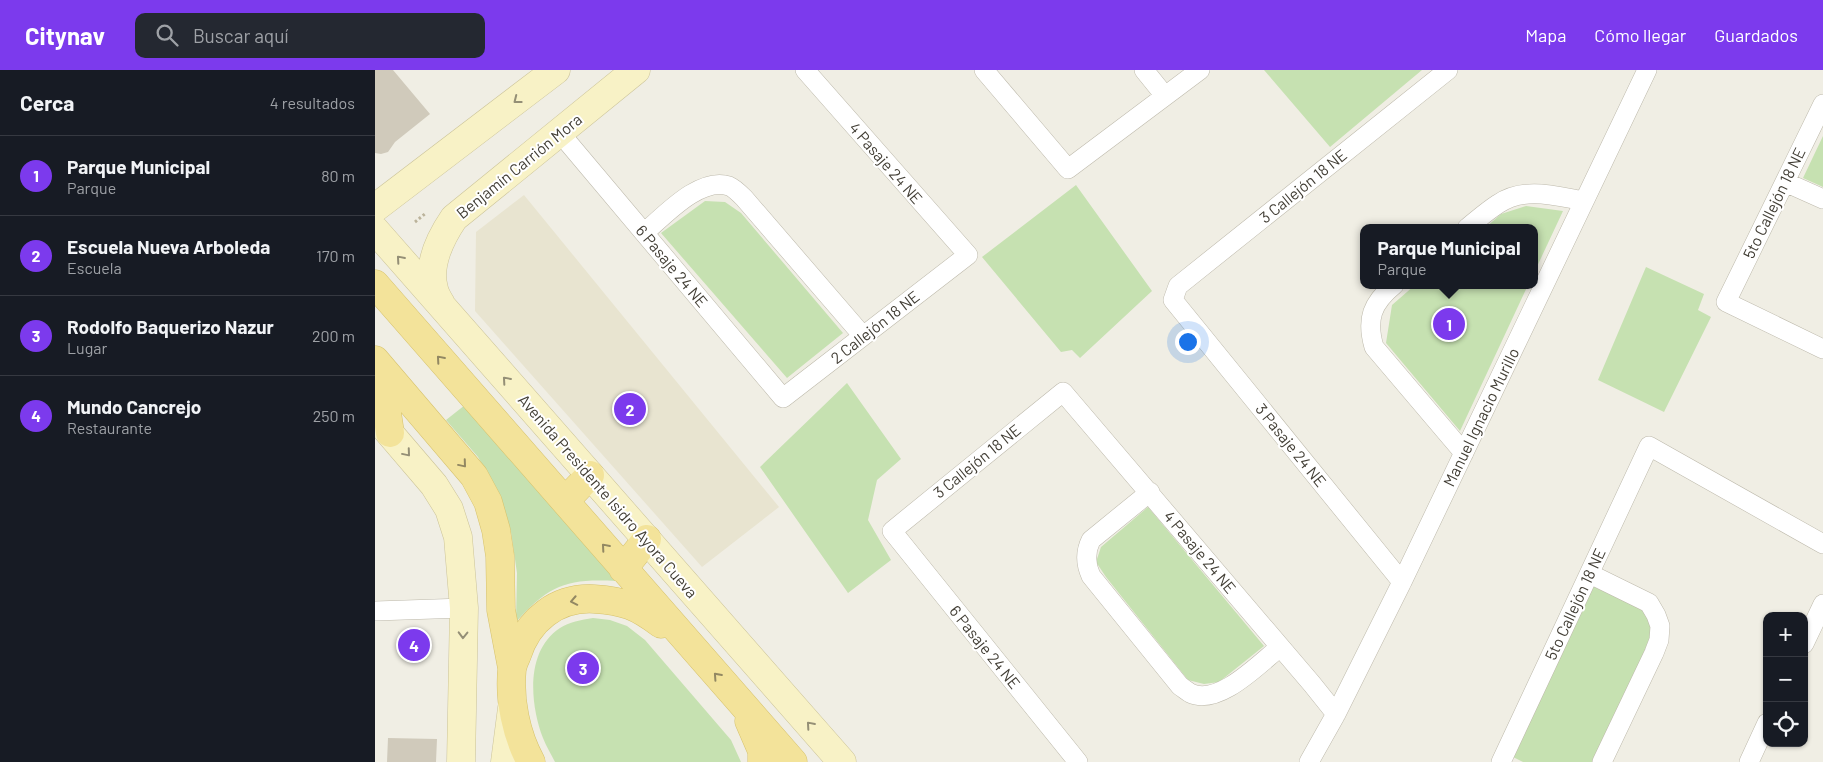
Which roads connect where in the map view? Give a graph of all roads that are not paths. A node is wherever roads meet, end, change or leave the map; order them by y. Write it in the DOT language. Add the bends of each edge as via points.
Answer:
graph roads {
  1 [pos="556,70"];
  2 [pos="611,70"];
  3 [pos="636,70"];
  4 [pos="805,70"];
  5 [pos="984,70"];
  6 [pos="1144,70"];
  7 [pos="1200,70"];
  8 [pos="1449,70"];
  9 [pos="1647,70"];
  10 [pos="1165,96"];
  11 [pos="1823,104"];
  12 [pos="563,131"];
  13 [pos="1785,182"];
  14 [pos="1823,199"];
  15 [pos="1584,201"];
  16 [pos="375,208"];
  17 [pos="1472,224"];
  18 [pos="375,230"];
  19 [pos="644,233"];
  20 [pos="968,255"];
  21 [pos="375,284"];
  22 [pos="1390,289"];
  23 [pos="1180,308"];
  24 [pos="444,309"];
  25 [pos="863,336"];
  26 [pos="1823,349"];
  27 [pos="378,363"];
  28 [pos="1063,392"];
  29 [pos="783,398"];
  30 [pos="382,424"];
  31 [pos="1464,453"];
  32 [pos="590,476"];
  33 [pos="1150,492"];
  34 [pos="565,501"];
  35 [pos="892,531"];
  36 [pos="647,539"];
  37 [pos="1823,544"];
  38 [pos="623,569"];
  39 [pos="1590,574"];
  40 [pos="1402,582"];
  41 [pos="1823,604"];
  42 [pos="464,608"];
  43 [pos="375,611"];
  44 [pos="1808,636"];
  45 [pos="1279,647"];
  46 [pos="694,650"];
  47 [pos="512,668"];
  48 [pos="740,702"];
  49 [pos="512,708"];
  50 [pos="1336,714"];
  51 [pos="1763,732"];
  52 [pos="461,762"];
  53 [pos="505,762"];
  54 [pos="531,762"];
  55 [pos="763,762"];
  56 [pos="793,762"];
  57 [pos="842,762"];
  58 [pos="1078,762"];
  59 [pos="1309,762"];
  60 [pos="1501,762"];
  61 [pos="1602,762"];
  62 [pos="1749,762"];
  1 -- 16 [label="main road, one-way"];
  2 -- 12 [label="main road" via="607,80 571,109"];
  3 -- 12 [label="main road, Benjamín Carrión Mora"];
  4 -- 20 [label="street, 4 Pasaje 24 NE"];
  5 -- 10 [label="street" via="1068,169"];
  6 -- 10 [label="street"];
  7 -- 10 [label="street"];
  8 -- 23 [label="street, 3 Callejón 18 NE" via="1178,286 1173,300"];
  9 -- 15 [label="street, Manuel Ignacio Murillo"];
  11 -- 13 [label="street, 5to Callejón 18 NE"];
  12 -- 19 [label="street, 6 Pasaje 24 NE"];
  12 -- 24 [label="main road, Benjamín Carrión Mora" via="454,218 445,232 432,277 434,290"];
  13 -- 14 [label="street"];
  13 -- 26 [label="street, 5to Callejón 18 NE" via="1726,302"];
  15 -- 17 [label="street" via="1547,194 1513,196 1498,203"];
  15 -- 31 [label="street, Manuel Ignacio Murillo"];
  24 -- 18 [label="main road, Avenida Presidente Isidro Ayora Cueva, one-way"];
  19 -- 25 [label="street" via="698,190 713,185 729,186 744,198"];
  19 -- 29 [label="street, 6 Pasaje 24 NE"];
  20 -- 25 [label="street, 2 Callejón 18 NE"];
  34 -- 21 [label="main road, one-way"];
  22 -- 31 [label="street" via="1374,305 1370,327 1374,346"];
  23 -- 40 [label="street, 3 Pasaje 24 NE"];
  32 -- 24 [label="main road, Avenida Presidente Isidro Ayora Cueva, one-way"];
  25 -- 29 [label="street, 2 Callejón 18 NE"];
  27 -- 30 [label="main road"];
  27 -- 47 [label="main road, one-way" via="473,476 488,502 496,530 501,610"];
  28 -- 33 [label="street, 4 Pasaje 24 NE"];
  28 -- 35 [label="street, 3 Callejón 18 NE"];
  30 -- 42 [label="main road, one-way" via="449,509 458,537"];
  31 -- 40 [label="street, Manuel Ignacio Murillo"];
  32 -- 34 [label="main road"];
  32 -- 36 [label="main road, Avenida Presidente Isidro Ayora Cueva"];
  33 -- 45 [label="street, 4 Pasaje 24 NE"];
  33 -- 45 [label="street" via="1091,540 1087,548 1087,568 1181,686 1202,696 1216,694"];
  38 -- 34 [label="main road, one-way"];
  35 -- 58 [label="street, 6 Pasaje 24 NE"];
  36 -- 38 [label="main road"];
  57 -- 36 [label="main road, Avenida Presidente Isidro Ayora Cueva, one-way"];
  37 -- 39 [label="street, 5to Callejón 18 NE" via="1649,446"];
  38 -- 46 [label="main road"];
  39 -- 60 [label="street, 5to Callejón 18 NE"];
  39 -- 61 [label="street" via="1649,603 1660,626 1654,653"];
  40 -- 50 [label="street, Manuel Ignacio Murillo"];
  41 -- 44 [label="street"];
  42 -- 43 [label="street"];
  42 -- 52 [label="main road, one-way"];
  45 -- 50 [label="street, 4 Pasaje 24 NE"];
  46 -- 47 [label="main road, one-way" via="642,610 611,600 589,599 570,601 543,614 520,644"];
  48 -- 46 [label="main road, one-way"];
  47 -- 49 [label="main road"];
  48 -- 55 [label="main road" via="762,751"];
  48 -- 56 [label="main road"];
  49 -- 53 [label="main road"];
  49 -- 54 [label="main road"];
  50 -- 59 [label="street, Manuel Ignacio Murillo"];
  51 -- 62 [label="street"];
}
